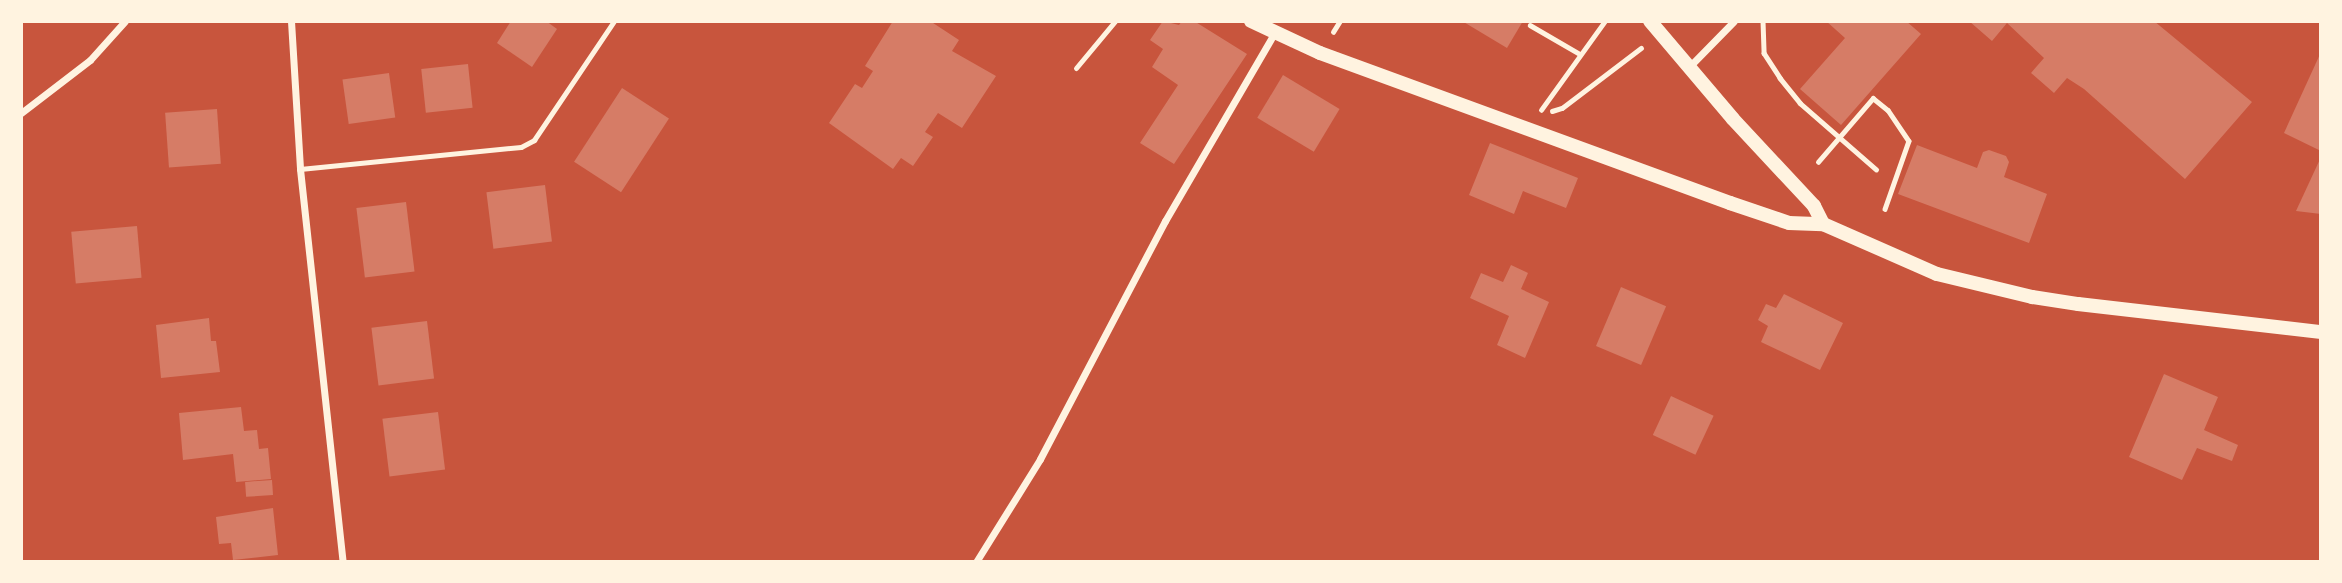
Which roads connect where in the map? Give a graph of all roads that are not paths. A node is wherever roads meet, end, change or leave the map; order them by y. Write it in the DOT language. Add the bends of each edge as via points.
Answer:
graph roads {
  1 [pos="125,21"];
  2 [pos="291,21"];
  3 [pos="614,21"];
  4 [pos="1115,21"];
  5 [pos="1251,21"];
  6 [pos="1734,21"];
  7 [pos="1654,26"];
  8 [pos="1274,34"];
  9 [pos="1689,67"];
  10 [pos="1076,68"];
  11 [pos="21,113"];
  12 [pos="300,169"];
  13 [pos="1823,224"];
  14 [pos="2321,332"];
  15 [pos="343,562"];
  16 [pos="976,562"];
  1 -- 11 [label="street" via="90,60"];
  2 -- 12 [label="street"];
  3 -- 12 [label="lane" via="534,140 521,147"];
  4 -- 10 [label="lane"];
  5 -- 8 [label="main road"];
  6 -- 9 [label="street"];
  7 -- 9 [label="main road"];
  8 -- 13 [label="main road" via="1788,223"];
  8 -- 16 [label="street" via="1165,221 1040,459"];
  9 -- 13 [label="main road" via="1814,206"];
  12 -- 15 [label="street"];
  13 -- 14 [label="main road" via="1909,263 1971,284 2123,310"];
}
